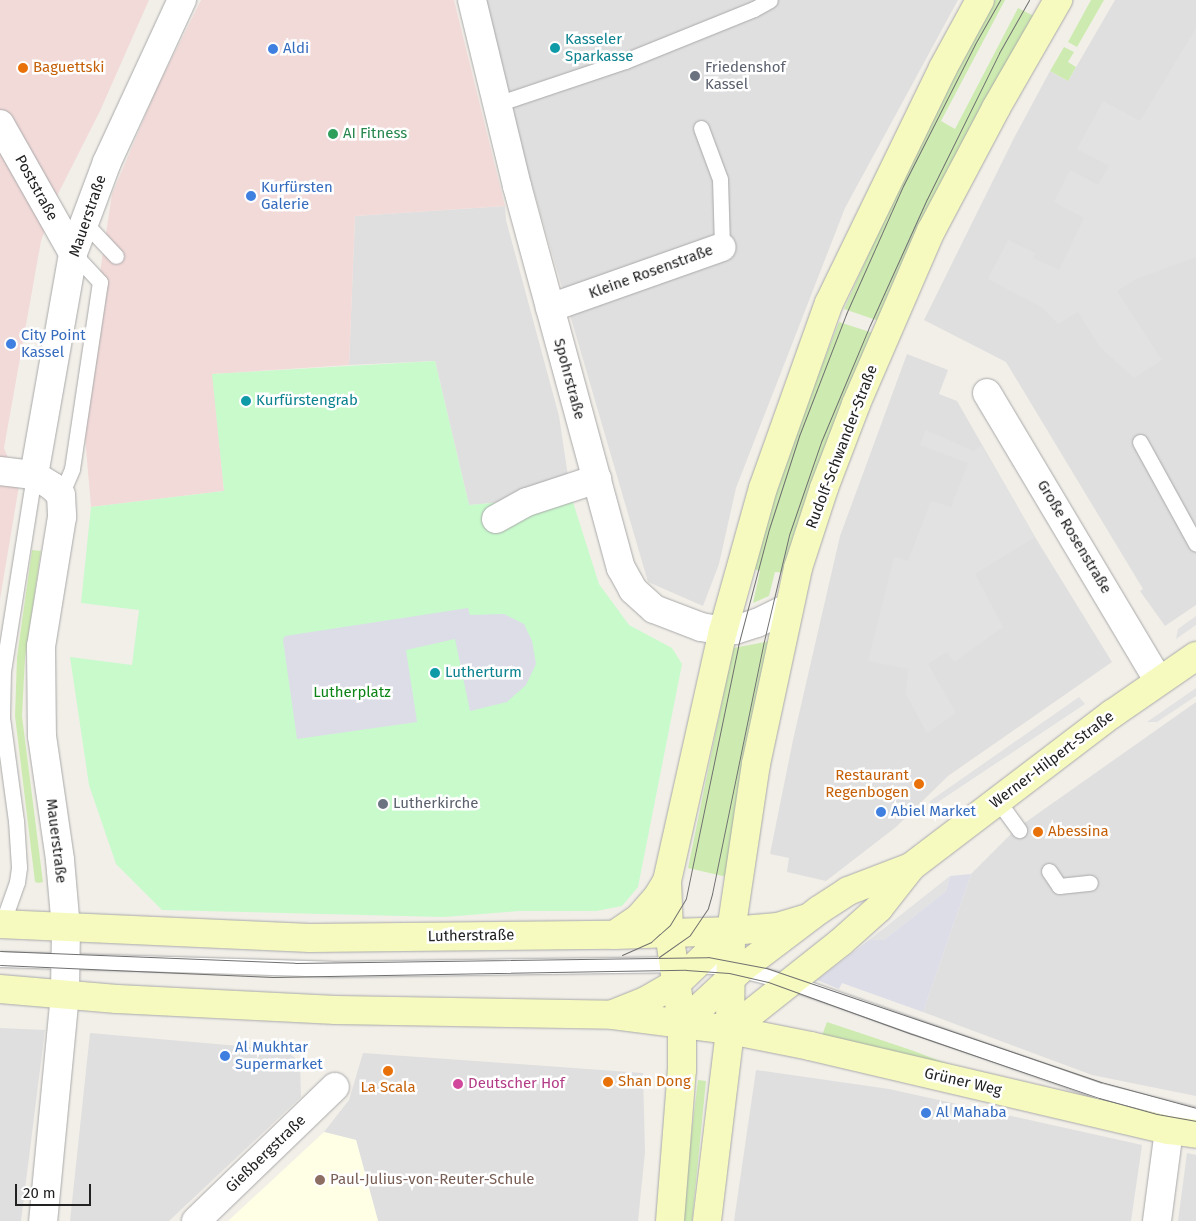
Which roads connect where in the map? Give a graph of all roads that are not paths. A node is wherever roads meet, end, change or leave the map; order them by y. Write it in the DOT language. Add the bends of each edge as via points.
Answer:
graph roads {
  1 [pos="182,0"];
  2 [pos="472,0"];
  3 [pos="770,0"];
  4 [pos="980,0"];
  5 [pos="1058,0"];
  6 [pos="497,104"];
  7 [pos="0,124"];
  8 [pos="701,128"];
  9 [pos="83,221"];
  10 [pos="722,247"];
  11 [pos="73,253"];
  12 [pos="116,256"];
  13 [pos="550,308"];
  14 [pos="987,393"];
  15 [pos="1140,442"];
  16 [pos="0,471"];
  17 [pos="34,476"];
  18 [pos="598,479"];
  19 [pos="61,495"];
  20 [pos="496,520"];
  21 [pos="1196,544"];
  22 [pos="788,608"];
  23 [pos="723,631"];
  24 [pos="1196,658"];
  25 [pos="1159,682"];
  26 [pos="998,801"];
  27 [pos="1020,830"];
  28 [pos="911,867"];
  29 [pos="1049,872"];
  30 [pos="667,881"];
  31 [pos="1090,883"];
  32 [pos="805,919"];
  33 [pos="1,921"];
  34 [pos="66,928"];
  35 [pos="731,931"];
  36 [pos="670,932"];
  37 [pos="614,935"];
  38 [pos="0,959"];
  39 [pos="66,962"];
  40 [pos="682,970"];
  41 [pos="734,971"];
  42 [pos="789,982"];
  43 [pos="0,989"];
  44 [pos="65,994"];
  45 [pos="613,1014"];
  46 [pos="682,1024"];
  47 [pos="730,1030"];
  48 [pos="335,1087"];
  49 [pos="1196,1115"];
  50 [pos="1169,1130"];
  51 [pos="1196,1134"];
  52 [pos="43,1221"];
  53 [pos="196,1221"];
  54 [pos="670,1221"];
  55 [pos="707,1221"];
  56 [pos="1157,1221"];
  1 -- 9 [label="street, Mauerstraße"];
  2 -- 6 [label="street, Spohrstraße"];
  3 -- 6 [label="lane" via="625,61"];
  4 -- 23 [label="main road" via="943,68 829,303 763,488"];
  5 -- 22 [label="main road, Rudolf-Schwander-Straße" via="931,231 887,330 824,488"];
  6 -- 13 [label="street, Spohrstraße"];
  7 -- 11 [label="street, Poststraße"];
  8 -- 10 [label="lane, Kleine Rosenstraße" via="720,179"];
  9 -- 11 [label="street, Mauerstraße"];
  9 -- 12 [label="lane"];
  10 -- 13 [label="street, Kleine Rosenstraße"];
  11 -- 17 [label="street, Mauerstraße"];
  11 -- 19 [label="lane" via="100,282 102,309 72,469"];
  13 -- 18 [label="street, Spohrstraße"];
  14 -- 25 [label="street, Große Rosenstraße"];
  15 -- 21 [label="lane"];
  16 -- 17 [label="street"];
  17 -- 19 [label="street" via="53,486"];
  17 -- 33 [label="lane, Mauerstraße" via="3,671 2,718 19,867 14,892"];
  18 -- 20 [label="street" via="527,502"];
  18 -- 23 [label="street, Spohrstraße" via="621,568 633,590 654,609 701,627"];
  19 -- 34 [label="street, Mauerstraße" via="62,517 41,646 42,736"];
  22 -- 23 [label="street, Spohrstraße" via="757,623"];
  22 -- 35 [label="main road, Rudolf-Schwander-Straße" via="756,764"];
  23 -- 30 [label="main road"];
  24 -- 25 [label="main road, Werner-Hilpert-Straße"];
  25 -- 26 [label="main road, Werner-Hilpert-Straße"];
  26 -- 27 [label="lane"];
  26 -- 28 [label="main road, Werner-Hilpert-Straße"];
  28 -- 32 [label="main road, Werner-Hilpert-Straße" via="848,891"];
  28 -- 42 [label="main road, Werner-Hilpert-Straße" via="879,908"];
  29 -- 31 [label="lane" via="1059,886"];
  30 -- 36 [label="main road"];
  30 -- 37 [label="main road" via="638,918"];
  32 -- 35 [label="main road, Werner-Hilpert-Straße" via="770,928"];
  32 -- 41 [label="main road, Werner-Hilpert-Straße"];
  33 -- 34 [label="main road, Lutherstraße"];
  34 -- 37 [label="main road, Lutherstraße" via="310,938"];
  34 -- 39 [label="street, Mauerstraße"];
  35 -- 36 [label="main road, Lutherstraße"];
  35 -- 40 [label="main road"];
  35 -- 41 [label="main road, Rudolf-Schwander-Straße"];
  36 -- 37 [label="main road, Lutherstraße"];
  36 -- 40 [label="main road"];
  38 -- 39 [label="lane"];
  39 -- 40 [label="lane" via="331,970"];
  39 -- 44 [label="street, Mauerstraße"];
  40 -- 41 [label="lane"];
  40 -- 45 [label="main road" via="647,1000"];
  40 -- 46 [label="main road"];
  41 -- 42 [label="lane"];
  41 -- 46 [label="main road, Werner-Hilpert-Straße"];
  41 -- 47 [label="main road, Rudolf-Schwander-Straße"];
  42 -- 47 [label="main road, Werner-Hilpert-Straße"];
  42 -- 49 [label="lane" via="1101,1091"];
  43 -- 44 [label="main road"];
  44 -- 45 [label="main road" via="336,1010"];
  44 -- 52 [label="street, Mauerstraße"];
  45 -- 46 [label="main road"];
  46 -- 47 [label="main road"];
  46 -- 54 [label="main road" via="682,1070"];
  47 -- 50 [label="main road, Grüner Weg"];
  47 -- 55 [label="main road, Rudolf-Schwander-Straße"];
  48 -- 53 [label="street, Gießbergstraße"];
  50 -- 51 [label="main road, Grüner Weg"];
  50 -- 56 [label="street"];
}
